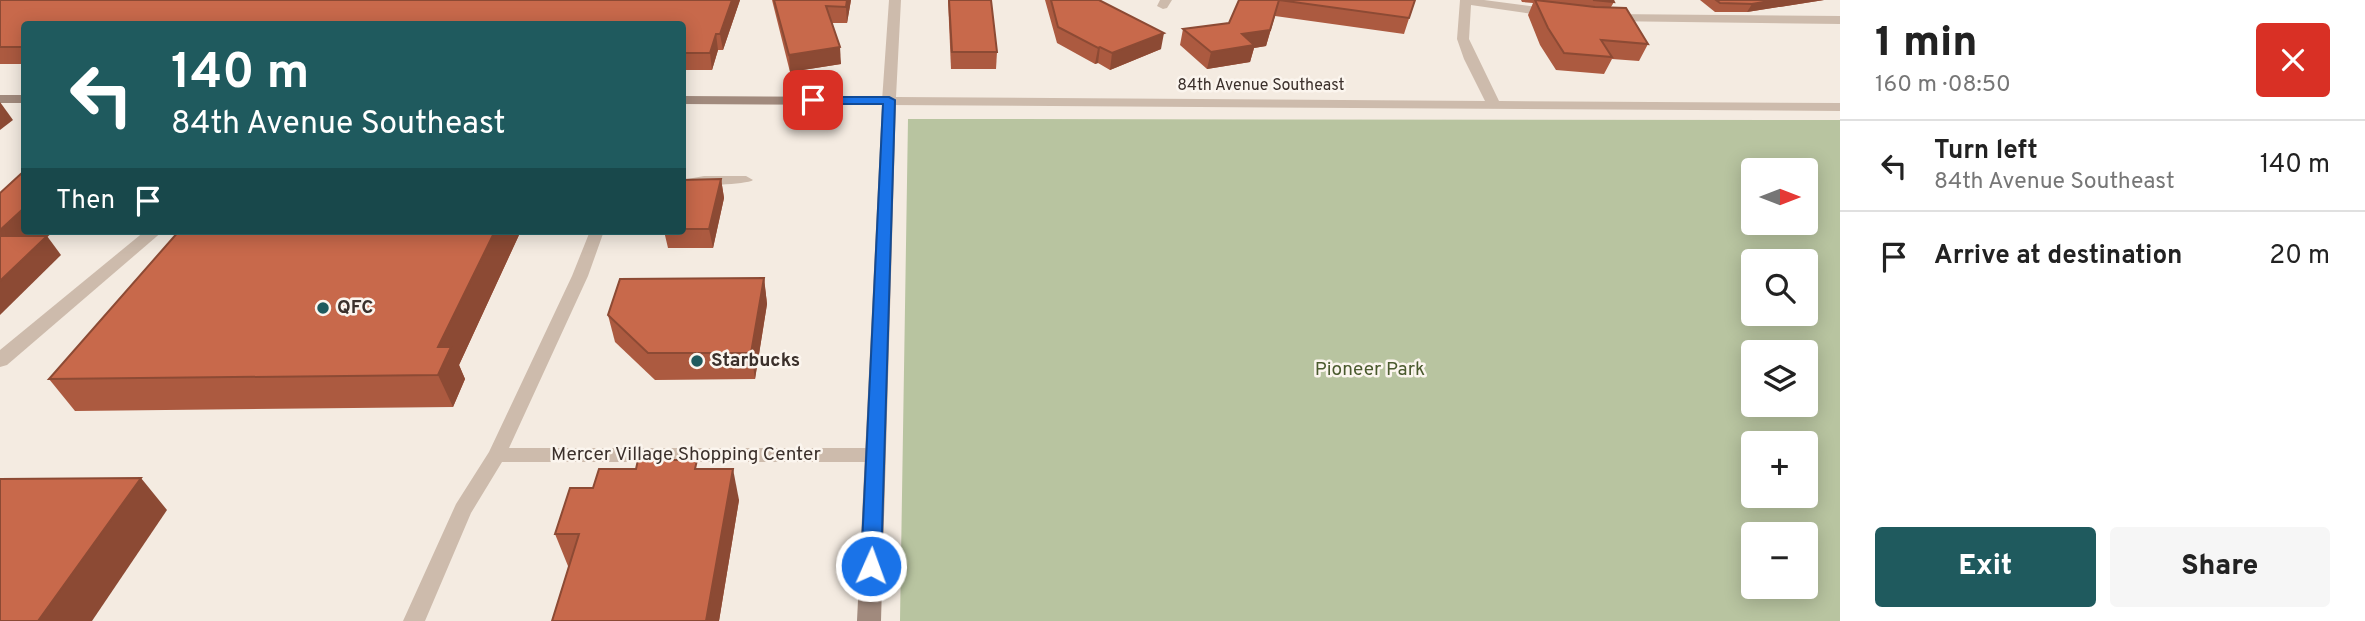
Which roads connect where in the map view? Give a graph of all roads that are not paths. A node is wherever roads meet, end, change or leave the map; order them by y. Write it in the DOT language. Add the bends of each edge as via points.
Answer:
graph roads {
  1 [pos="895,0"];
  2 [pos="1466,1"];
  3 [pos="1565,15"];
  4 [pos="1601,17"];
  5 [pos="1840,20"];
  6 [pos="0,99"];
  7 [pos="21,99"];
  8 [pos="686,100"];
  9 [pos="889,100"];
  10 [pos="1494,105"];
  11 [pos="1840,107"];
  12 [pos="746,180"];
  13 [pos="686,183"];
  14 [pos="150,235"];
  15 [pos="595,235"];
  16 [pos="0,360"];
  17 [pos="497,455"];
  18 [pos="874,455"];
  19 [pos="414,621"];
  20 [pos="869,621"];
  1 -- 9 [label="street"];
  2 -- 3 [label="street"];
  2 -- 10 [label="street" via="1462,39"];
  4 -- 5 [label="street"];
  6 -- 7 [label="street"];
  8 -- 9 [label="street, 84th Avenue Southeast"];
  9 -- 10 [label="street, 84th Avenue Southeast"];
  9 -- 18 [label="street"];
  10 -- 11 [label="street, 84th Avenue Southeast"];
  12 -- 13 [label="lane"];
  14 -- 16 [label="street"];
  15 -- 17 [label="lane"];
  17 -- 18 [label="lane, Mercer Village Shopping Center"];
  17 -- 19 [label="lane" via="463,510"];
  18 -- 20 [label="street"];
}
